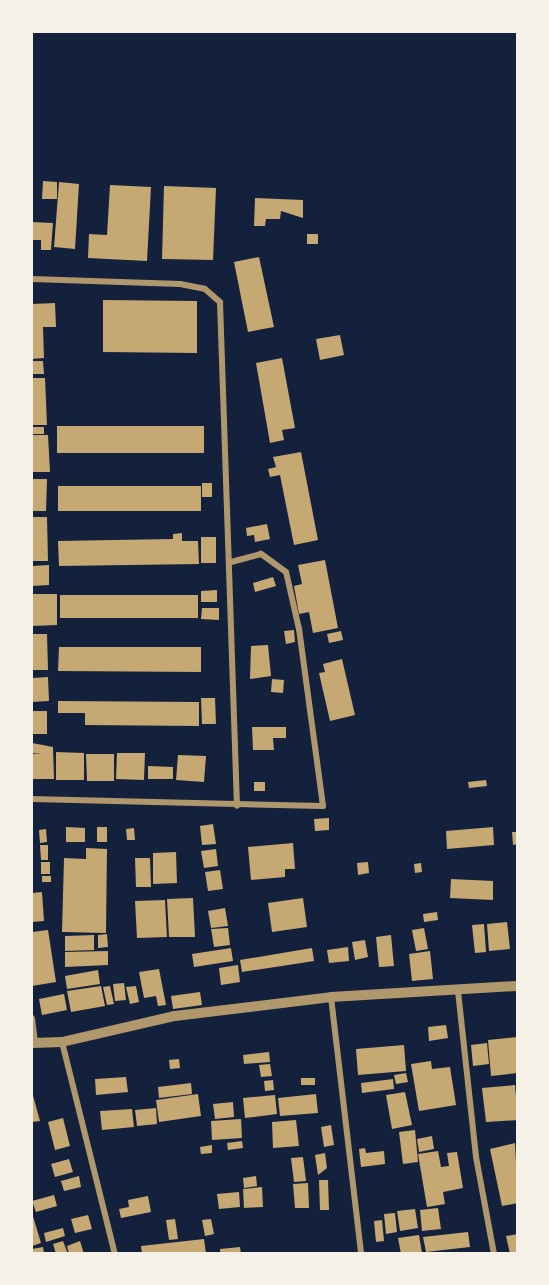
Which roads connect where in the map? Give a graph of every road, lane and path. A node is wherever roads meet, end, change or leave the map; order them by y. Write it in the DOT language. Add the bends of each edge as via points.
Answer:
graph roads {
  1 [pos="32,279"];
  2 [pos="232,562"];
  3 [pos="32,799"];
  4 [pos="237,806"];
  5 [pos="518,986"];
  6 [pos="458,991"];
  7 [pos="330,997"];
  8 [pos="32,1018"];
  9 [pos="62,1042"];
  10 [pos="34,1043"];
  11 [pos="115,1254"];
  12 [pos="361,1254"];
  13 [pos="494,1254"];
  1 -- 2 [label="street" via="180,284 205,288 220,302"];
  2 -- 4 [label="street"];
  2 -- 4 [label="street" via="261,554 286,572 299,629 323,806"];
  3 -- 4 [label="street"];
  5 -- 6 [label="street"];
  6 -- 7 [label="street"];
  6 -- 13 [label="street" via="476,1157"];
  7 -- 9 [label="street" via="175,1016"];
  7 -- 12 [label="street"];
  8 -- 10 [label="street"];
  9 -- 10 [label="street"];
  9 -- 11 [label="street"];
}
